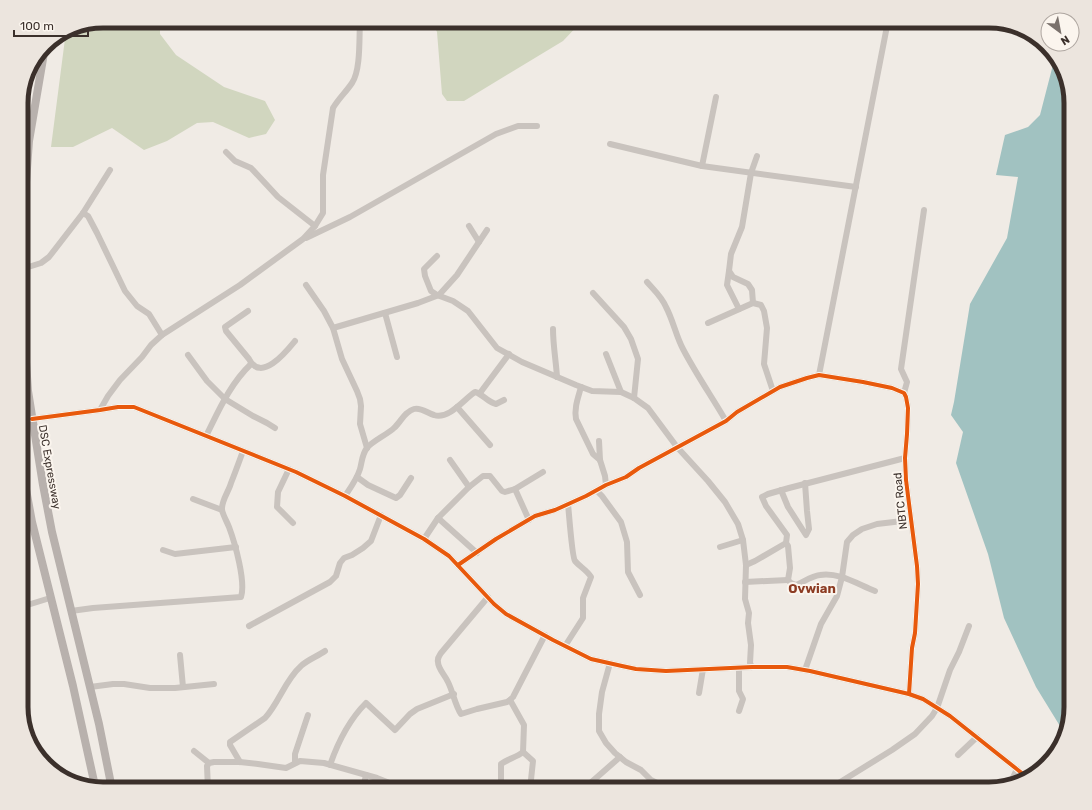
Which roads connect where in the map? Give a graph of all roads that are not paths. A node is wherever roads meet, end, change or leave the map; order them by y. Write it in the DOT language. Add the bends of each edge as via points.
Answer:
graph roads {
  1 [pos="360,28"];
  2 [pos="887,28"];
  3 [pos="43,58"];
  4 [pos="716,97"];
  5 [pos="537,126"];
  6 [pos="610,144"];
  7 [pos="28,151"];
  8 [pos="226,152"];
  9 [pos="757,156"];
  10 [pos="702,166"];
  11 [pos="110,170"];
  12 [pos="751,173"];
  13 [pos="856,187"];
  14 [pos="924,210"];
  15 [pos="83,213"];
  16 [pos="315,226"];
  17 [pos="469,226"];
  18 [pos="487,230"];
  19 [pos="302,240"];
  20 [pos="479,242"];
  21 [pos="437,256"];
  22 [pos="28,266"];
  23 [pos="729,271"];
  24 [pos="648,282"];
  25 [pos="306,285"];
  26 [pos="593,293"];
  27 [pos="438,295"];
  28 [pos="753,303"];
  29 [pos="739,309"];
  30 [pos="248,311"];
  31 [pos="385,313"];
  32 [pos="708,323"];
  33 [pos="333,328"];
  34 [pos="553,329"];
  35 [pos="162,335"];
  36 [pos="295,340"];
  37 [pos="188,354"];
  38 [pos="509,354"];
  39 [pos="606,354"];
  40 [pos="397,357"];
  41 [pos="251,364"];
  42 [pos="819,375"];
  43 [pos="557,377"];
  44 [pos="581,387"];
  45 [pos="28,391"];
  46 [pos="621,392"];
  47 [pos="773,392"];
  48 [pos="480,393"];
  49 [pos="904,393"];
  50 [pos="634,398"];
  51 [pos="225,399"];
  52 [pos="504,400"];
  53 [pos="457,407"];
  54 [pos="100,410"];
  55 [pos="32,419"];
  56 [pos="726,421"];
  57 [pos="275,428"];
  58 [pos="206,436"];
  59 [pos="599,441"];
  60 [pos="490,444"];
  61 [pos="678,447"];
  62 [pos="367,448"];
  63 [pos="243,451"];
  64 [pos="905,458"];
  65 [pos="450,460"];
  66 [pos="600,460"];
  67 [pos="288,469"];
  68 [pos="543,472"];
  69 [pos="357,477"];
  70 [pos="411,478"];
  71 [pos="805,483"];
  72 [pos="606,485"];
  73 [pos="469,487"];
  74 [pos="515,489"];
  75 [pos="781,490"];
  76 [pos="597,491"];
  77 [pos="345,496"];
  78 [pos="193,499"];
  79 [pos="28,500"];
  80 [pos="568,504"];
  81 [pos="222,510"];
  82 [pos="381,515"];
  83 [pos="438,518"];
  84 [pos="529,520"];
  85 [pos="911,520"];
  86 [pos="293,523"];
  87 [pos="424,539"];
  88 [pos="743,540"];
  89 [pos="786,543"];
  90 [pos="236,547"];
  91 [pos="720,547"];
  92 [pos="163,550"];
  93 [pos="477,553"];
  94 [pos="458,565"];
  95 [pos="746,565"];
  96 [pos="842,577"];
  97 [pos="788,580"];
  98 [pos="745,582"];
  99 [pos="875,591"];
  100 [pos="640,595"];
  101 [pos="488,597"];
  102 [pos="50,598"];
  103 [pos="28,605"];
  104 [pos="71,611"];
  105 [pos="249,626"];
  106 [pos="969,626"];
  107 [pos="545,635"];
  108 [pos="565,646"];
  109 [pos="325,651"];
  110 [pos="180,655"];
  111 [pos="610,664"];
  112 [pos="752,667"];
  113 [pos="739,668"];
  114 [pos="703,670"];
  115 [pos="805,670"];
  116 [pos="214,684"];
  117 [pos="90,687"];
  118 [pos="183,687"];
  119 [pos="699,693"];
  120 [pos="454,694"];
  121 [pos="909,694"];
  122 [pos="510,700"];
  123 [pos="937,708"];
  124 [pos="739,711"];
  125 [pos="308,715"];
  126 [pos="977,738"];
  127 [pos="194,751"];
  128 [pos="524,752"];
  129 [pos="958,755"];
  130 [pos="620,757"];
  131 [pos="240,762"];
  132 [pos="209,763"];
  133 [pos="295,763"];
  134 [pos="330,765"];
  135 [pos="1017,769"];
  136 [pos="1023,774"];
  137 [pos="366,775"];
  138 [pos="1013,778"];
  139 [pos="94,782"];
  140 [pos="111,782"];
  141 [pos="208,782"];
  142 [pos="364,782"];
  143 [pos="388,782"];
  144 [pos="501,782"];
  145 [pos="531,782"];
  146 [pos="592,782"];
  147 [pos="655,782"];
  148 [pos="841,782"];
  1 -- 16 [label="street" via="358,69 353,82 333,108 323,175 323,213"];
  2 -- 13 [label="street"];
  3 -- 7 [label="main road, DSC Expressway"];
  4 -- 10 [label="street"];
  5 -- 19 [label="street" via="518,126 496,134 350,217"];
  6 -- 10 [label="street"];
  8 -- 16 [label="street" via="235,162 251,168 278,196"];
  9 -- 12 [label="street"];
  10 -- 12 [label="street"];
  11 -- 15 [label="street"];
  12 -- 13 [label="street"];
  12 -- 23 [label="street" via="742,227 731,254"];
  13 -- 42 [label="street"];
  14 -- 49 [label="street, NBTC Road" via="901,368 907,382"];
  15 -- 22 [label="street" via="49,257 41,263"];
  15 -- 35 [label="street" via="88,216 124,291 137,306 149,314"];
  16 -- 19 [label="street"];
  17 -- 20 [label="street"];
  18 -- 20 [label="street"];
  19 -- 35 [label="street" via="240,285"];
  20 -- 27 [label="street" via="457,275"];
  21 -- 27 [label="street" via="424,269 431,291"];
  23 -- 28 [label="street" via="733,277 748,284 752,290"];
  23 -- 29 [label="street" via="727,285"];
  24 -- 56 [label="street" via="664,303 689,360"];
  25 -- 33 [label="street"];
  26 -- 50 [label="street" via="624,327 631,339 638,359"];
  27 -- 31 [label="street"];
  27 -- 38 [label="street" via="468,311 497,348"];
  28 -- 29 [label="street"];
  28 -- 47 [label="street" via="762,303 764,311 767,328 764,364"];
  29 -- 32 [label="street"];
  30 -- 41 [label="street" via="225,327"];
  31 -- 33 [label="street"];
  31 -- 40 [label="street"];
  33 -- 62 [label="street" via="342,359 360,400 360,424"];
  34 -- 43 [label="street"];
  35 -- 54 [label="street" via="120,380"];
  36 -- 41 [label="street" via="284,355 265,368"];
  37 -- 51 [label="street" via="207,381"];
  38 -- 43 [label="street"];
  38 -- 48 [label="street"];
  39 -- 46 [label="street"];
  41 -- 51 [label="street" via="236,380"];
  42 -- 47 [label="street" via="780,387"];
  42 -- 49 [label="street" via="892,388"];
  43 -- 44 [label="street"];
  44 -- 46 [label="street" via="592,391"];
  44 -- 66 [label="street" via="576,405 576,419 593,454"];
  45 -- 55 [label="main road, DSC Expressway"];
  46 -- 50 [label="street"];
  47 -- 56 [label="street"];
  48 -- 52 [label="street" via="491,403 496,404"];
  48 -- 53 [label="street" via="476,392"];
  49 -- 64 [label="street, NBTC Road" via="908,408"];
  50 -- 61 [label="street" via="648,408"];
  51 -- 57 [label="street"];
  51 -- 58 [label="street"];
  53 -- 60 [label="street"];
  53 -- 62 [label="street" via="440,416 424,410 412,410 395,428"];
  54 -- 55 [label="street"];
  54 -- 58 [label="street" via="134,407"];
  55 -- 104 [label="main road, DSC Expressway" via="52,532"];
  56 -- 61 [label="street"];
  58 -- 63 [label="street"];
  59 -- 66 [label="street"];
  61 -- 72 [label="street" via="626,477"];
  61 -- 88 [label="street" via="725,502 738,524"];
  62 -- 69 [label="street"];
  63 -- 67 [label="street"];
  63 -- 81 [label="street"];
  64 -- 71 [label="street"];
  64 -- 85 [label="street, NBTC Road"];
  65 -- 73 [label="street"];
  66 -- 72 [label="street"];
  67 -- 77 [label="street"];
  67 -- 86 [label="street" via="278,492 277,507"];
  68 -- 74 [label="street"];
  69 -- 70 [label="street" via="396,498"];
  69 -- 77 [label="street"];
  71 -- 75 [label="street"];
  71 -- 75 [label="street" via="810,529 806,535 788,507"];
  72 -- 76 [label="street"];
  73 -- 74 [label="street" via="487,475 502,491"];
  73 -- 83 [label="street"];
  74 -- 84 [label="street"];
  75 -- 89 [label="street" via="762,497 787,536"];
  76 -- 80 [label="street"];
  76 -- 100 [label="street" via="621,522 627,542 628,572"];
  77 -- 82 [label="street"];
  78 -- 81 [label="street"];
  79 -- 102 [label="main road"];
  80 -- 84 [label="street"];
  80 -- 108 [label="street" via="574,560 591,576 583,598 583,618"];
  81 -- 90 [label="street"];
  82 -- 87 [label="street"];
  82 -- 105 [label="street" via="371,540 363,548 344,558 336,576 330,582"];
  83 -- 87 [label="street"];
  83 -- 93 [label="street"];
  84 -- 93 [label="street"];
  85 -- 96 [label="street" via="877,524 853,535 846,542"];
  85 -- 121 [label="street, NBTC Road" via="918,584"];
  87 -- 94 [label="street"];
  88 -- 91 [label="street"];
  88 -- 95 [label="street"];
  89 -- 95 [label="street"];
  89 -- 97 [label="street" via="790,568"];
  90 -- 92 [label="street" via="176,554"];
  90 -- 104 [label="street" via="241,572 241,597"];
  93 -- 94 [label="street"];
  94 -- 101 [label="street"];
  95 -- 98 [label="street"];
  96 -- 97 [label="street" via="820,575 796,585"];
  96 -- 99 [label="street"];
  96 -- 115 [label="street" via="837,596 821,624"];
  97 -- 98 [label="street"];
  98 -- 112 [label="street"];
  101 -- 107 [label="street" via="506,614"];
  101 -- 120 [label="street" via="438,658 438,665"];
  102 -- 103 [label="street"];
  102 -- 139 [label="main road"];
  104 -- 117 [label="main road, DSC Expressway"];
  106 -- 123 [label="street"];
  107 -- 108 [label="street"];
  107 -- 122 [label="street"];
  108 -- 111 [label="street"];
  109 -- 131 [label="street" via="302,665 265,718 230,742"];
  110 -- 118 [label="street"];
  111 -- 114 [label="street" via="649,670"];
  111 -- 130 [label="street" via="602,692 599,731 606,743"];
  112 -- 113 [label="street"];
  112 -- 115 [label="street"];
  113 -- 114 [label="street"];
  113 -- 124 [label="street" via="739,691 743,699"];
  114 -- 119 [label="street"];
  115 -- 121 [label="street"];
  116 -- 118 [label="street"];
  117 -- 118 [label="street" via="124,684 150,688"];
  117 -- 140 [label="main road, DSC Expressway"];
  120 -- 122 [label="street" via="461,714"];
  120 -- 134 [label="street" via="417,708 396,730 366,702 356,712 337,746"];
  121 -- 123 [label="street"];
  122 -- 128 [label="street" via="524,725"];
  123 -- 126 [label="street"];
  123 -- 148 [label="street" via="915,734"];
  125 -- 133 [label="street" via="295,754"];
  126 -- 129 [label="street"];
  126 -- 135 [label="street"];
  127 -- 132 [label="street"];
  128 -- 144 [label="street" via="501,764"];
  128 -- 145 [label="street" via="533,761"];
  130 -- 146 [label="street"];
  130 -- 147 [label="street"];
  131 -- 132 [label="street"];
  131 -- 133 [label="street" via="286,768"];
  132 -- 141 [label="street"];
  133 -- 134 [label="street"];
  134 -- 137 [label="street"];
  135 -- 136 [label="street"];
  135 -- 138 [label="street"];
  137 -- 142 [label="street"];
  137 -- 143 [label="street"];
}
